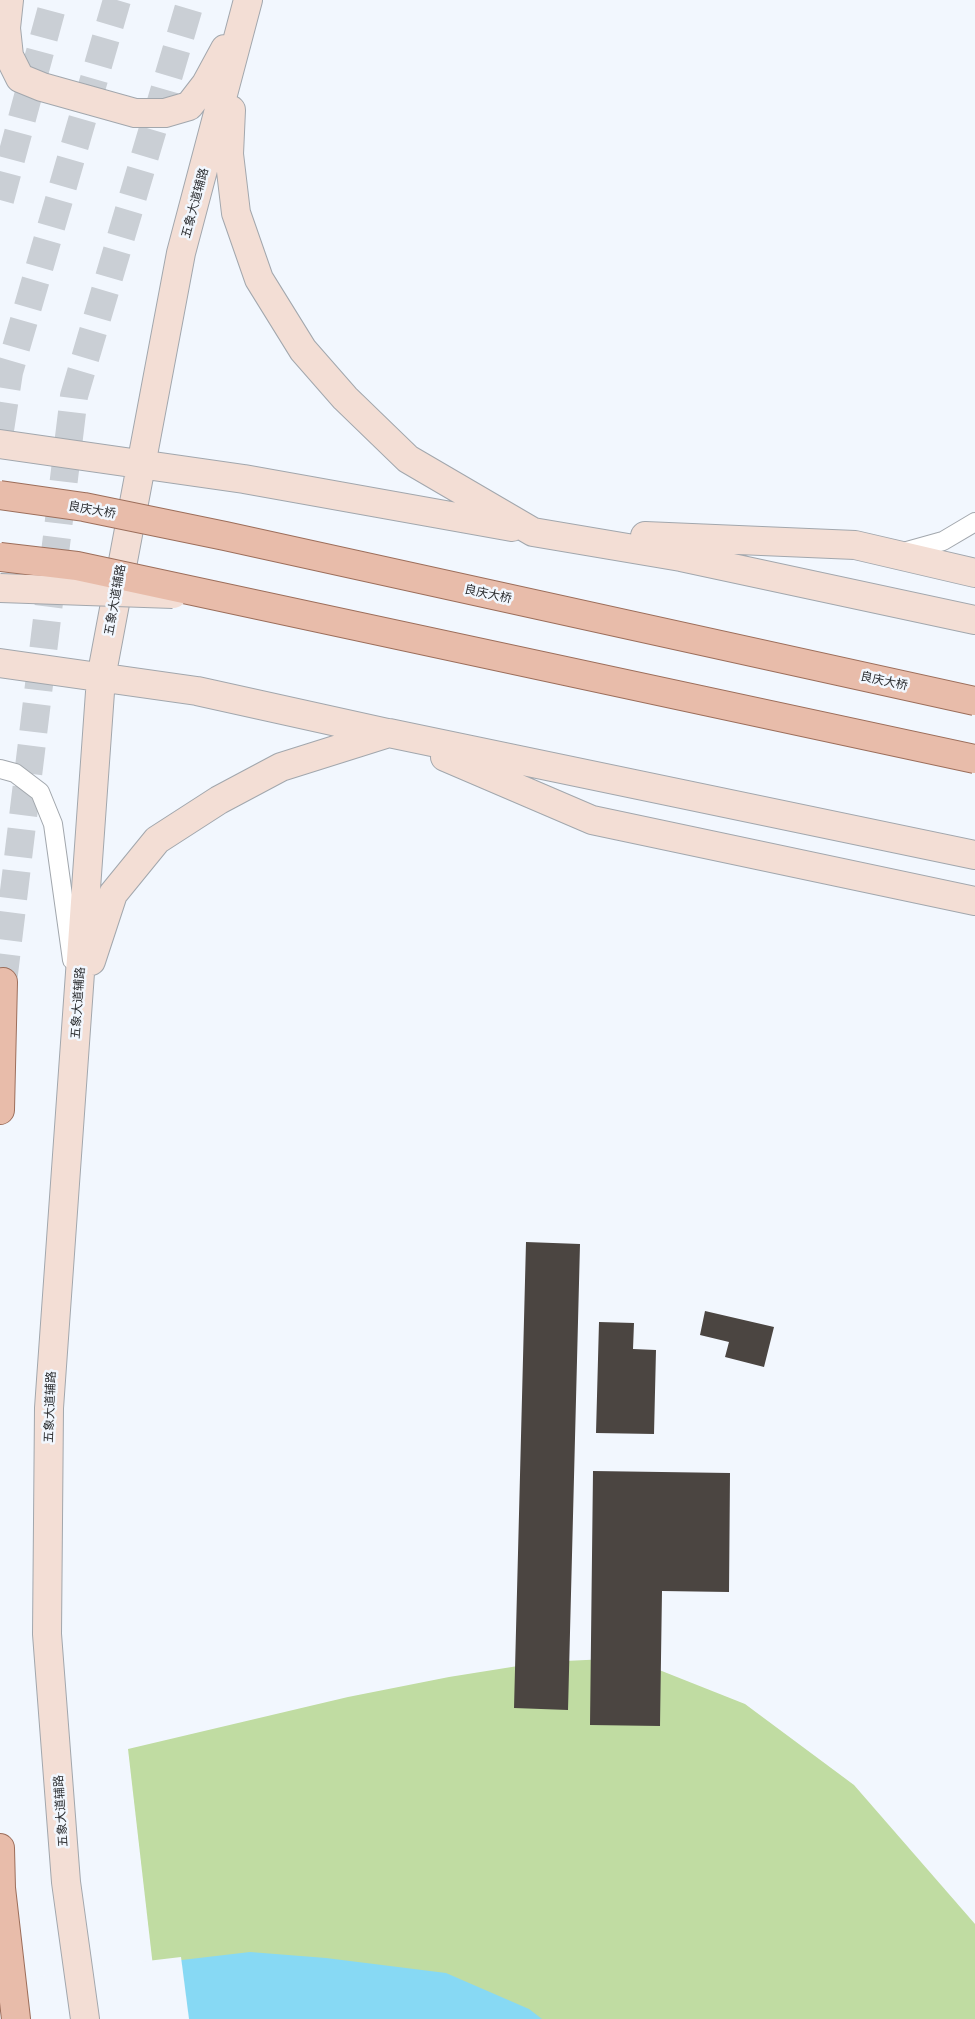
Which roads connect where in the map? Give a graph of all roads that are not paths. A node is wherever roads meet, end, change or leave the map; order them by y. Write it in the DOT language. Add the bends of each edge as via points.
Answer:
graph roads {
  1 [pos="9,0"];
  2 [pos="246,6"];
  3 [pos="235,51"];
  4 [pos="0,444"];
  5 [pos="140,464"];
  6 [pos="0,495"];
  7 [pos="975,522"];
  8 [pos="533,532"];
  9 [pos="893,554"];
  10 [pos="0,557"];
  11 [pos="975,573"];
  12 [pos="0,588"];
  13 [pos="215,596"];
  14 [pos="975,620"];
  15 [pos="0,663"];
  16 [pos="101,678"];
  17 [pos="975,701"];
  18 [pos="389,733"];
  19 [pos="975,758"];
  20 [pos="0,769"];
  21 [pos="975,855"];
  22 [pos="975,901"];
  23 [pos="4,982"];
  24 [pos="78,1003"];
  25 [pos="0,1110"];
  26 [pos="0,1848"];
  27 [pos="1,1888"];
  28 [pos="16,2019"];
  29 [pos="85,2019"];
  1 -- 2 [label="main road" via="6,28 9,56 20,78 135,113 165,113 189,106 206,84"];
  2 -- 3 [label="main road, 五象大道辅路"];
  3 -- 5 [label="main road, 五象大道辅路" via="181,253"];
  3 -- 8 [label="main road" via="229,154 236,213 259,279 303,350 345,398 408,459"];
  4 -- 5 [label="main road"];
  5 -- 8 [label="main road" via="244,479"];
  5 -- 16 [label="main road, 五象大道辅路"];
  6 -- 17 [label="main road, 良庆大桥, bridge" via="84,507 225,536"];
  7 -- 9 [label="lane" via="943,541"];
  8 -- 9 [label="main road" via="855,545"];
  8 -- 14 [label="main road" via="681,557"];
  9 -- 11 [label="main road"];
  10 -- 13 [label="main road, bridge" via="77,566"];
  12 -- 13 [label="main road, bridge"];
  13 -- 19 [label="main road, bridge"];
  15 -- 16 [label="main road"];
  16 -- 18 [label="main road" via="197,691"];
  16 -- 24 [label="main road, 五象大道辅路"];
  18 -- 21 [label="main road"];
  18 -- 22 [label="main road" via="592,820"];
  18 -- 24 [label="main road" via="281,767 219,800 157,840 113,894"];
  20 -- 24 [label="lane" via="15,773 40,792 53,824"];
  23 -- 25 [label="main road"];
  24 -- 29 [label="main road, 五象大道辅路" via="49,1408 47,1634 66,1882"];
  26 -- 27 [label="main road"];
  27 -- 28 [label="main road"];
}
